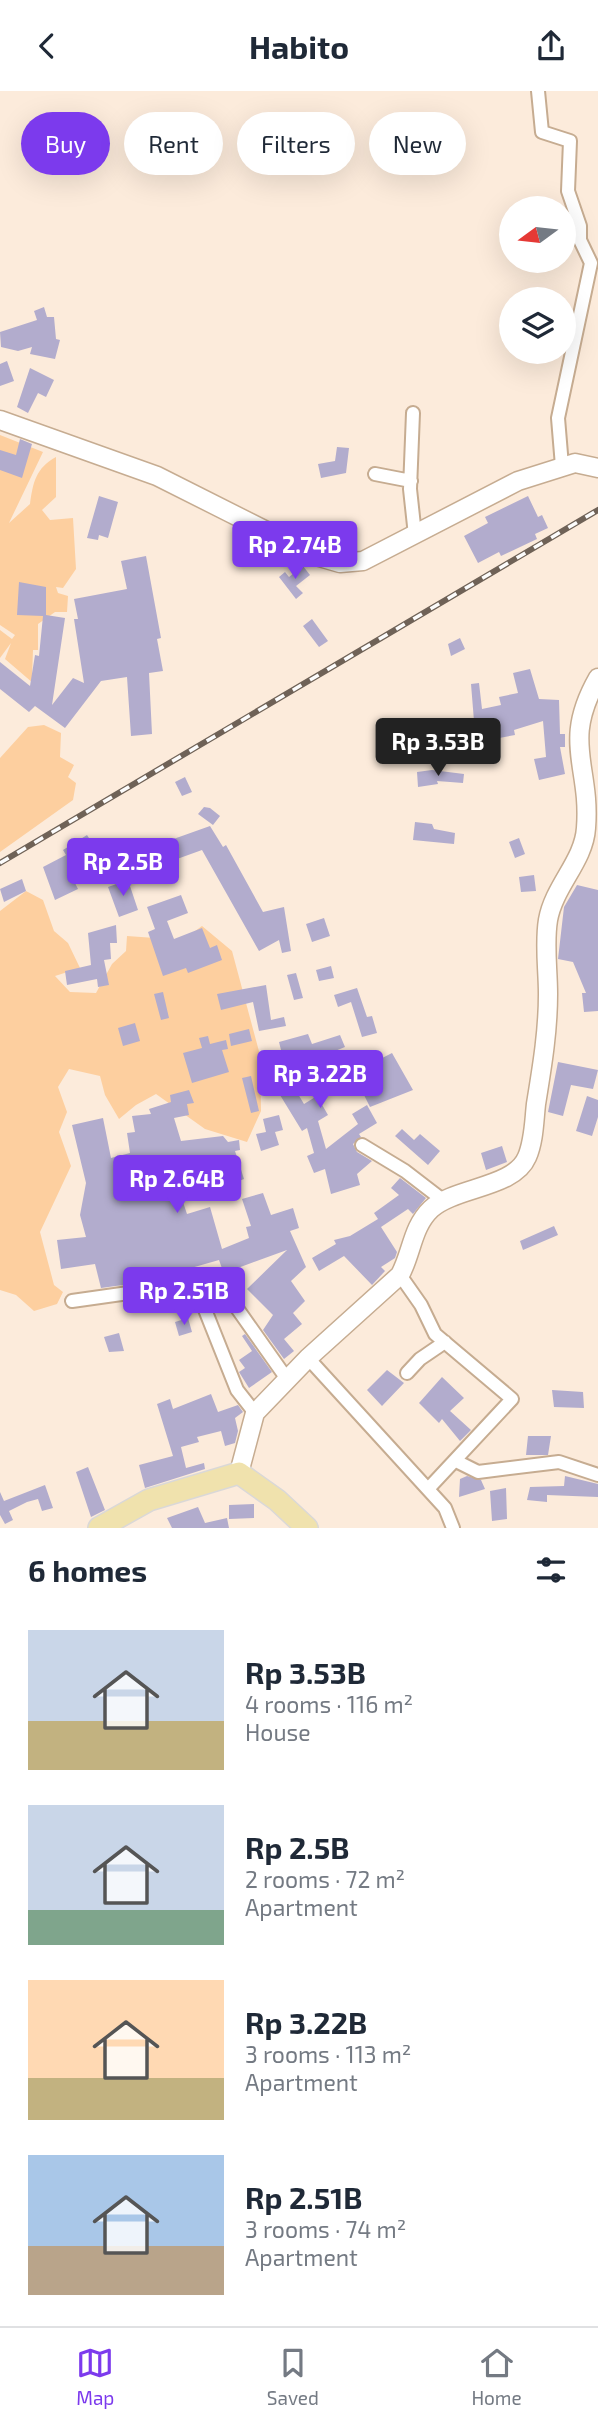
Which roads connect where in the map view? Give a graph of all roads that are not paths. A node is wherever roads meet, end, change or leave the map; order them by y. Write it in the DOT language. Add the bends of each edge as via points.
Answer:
graph roads {
  1 [pos="538,91"];
  2 [pos="414,413"];
  3 [pos="0,420"];
  4 [pos="562,466"];
  5 [pos="598,468"];
  6 [pos="375,474"];
  7 [pos="411,481"];
  8 [pos="415,535"];
  9 [pos="598,678"];
  10 [pos="362,1145"];
  11 [pos="444,1201"];
  12 [pos="400,1275"];
  13 [pos="227,1294"];
  14 [pos="72,1301"];
  15 [pos="445,1342"];
  16 [pos="308,1358"];
  17 [pos="407,1373"];
  18 [pos="287,1379"];
  19 [pos="255,1413"];
  20 [pos="456,1461"];
  21 [pos="239,1473"];
  22 [pos="598,1475"];
  23 [pos="429,1489"];
  24 [pos="99,1528"];
  25 [pos="307,1528"];
  26 [pos="453,1528"];
  1 -- 4 [label="street" via="542,132 570,141 568,191 581,244 591,263 557,428"];
  2 -- 7 [label="street"];
  3 -- 8 [label="main road" via="157,476 328,561 363,561"];
  4 -- 5 [label="main road" via="585,463"];
  4 -- 8 [label="main road" via="506,486"];
  6 -- 7 [label="street"];
  7 -- 8 [label="street"];
  9 -- 11 [label="main road" via="578,736 585,837 557,891 548,921 548,1024 530,1147 526,1160 512,1173"];
  10 -- 11 [label="street"];
  11 -- 12 [label="main road" via="418,1224"];
  12 -- 15 [label="street" via="435,1334"];
  12 -- 16 [label="main road"];
  13 -- 18 [label="street"];
  14 -- 19 [label="street" via="195,1287 237,1390"];
  15 -- 17 [label="street"];
  15 -- 20 [label="street" via="512,1399"];
  16 -- 18 [label="main road"];
  16 -- 23 [label="street"];
  18 -- 19 [label="main road"];
  19 -- 21 [label="main road"];
  20 -- 22 [label="street" via="478,1472 559,1462"];
  20 -- 23 [label="street"];
  21 -- 24 [label="main road" via="149,1500"];
  21 -- 25 [label="main road"];
  23 -- 26 [label="street" via="445,1508"];
}
